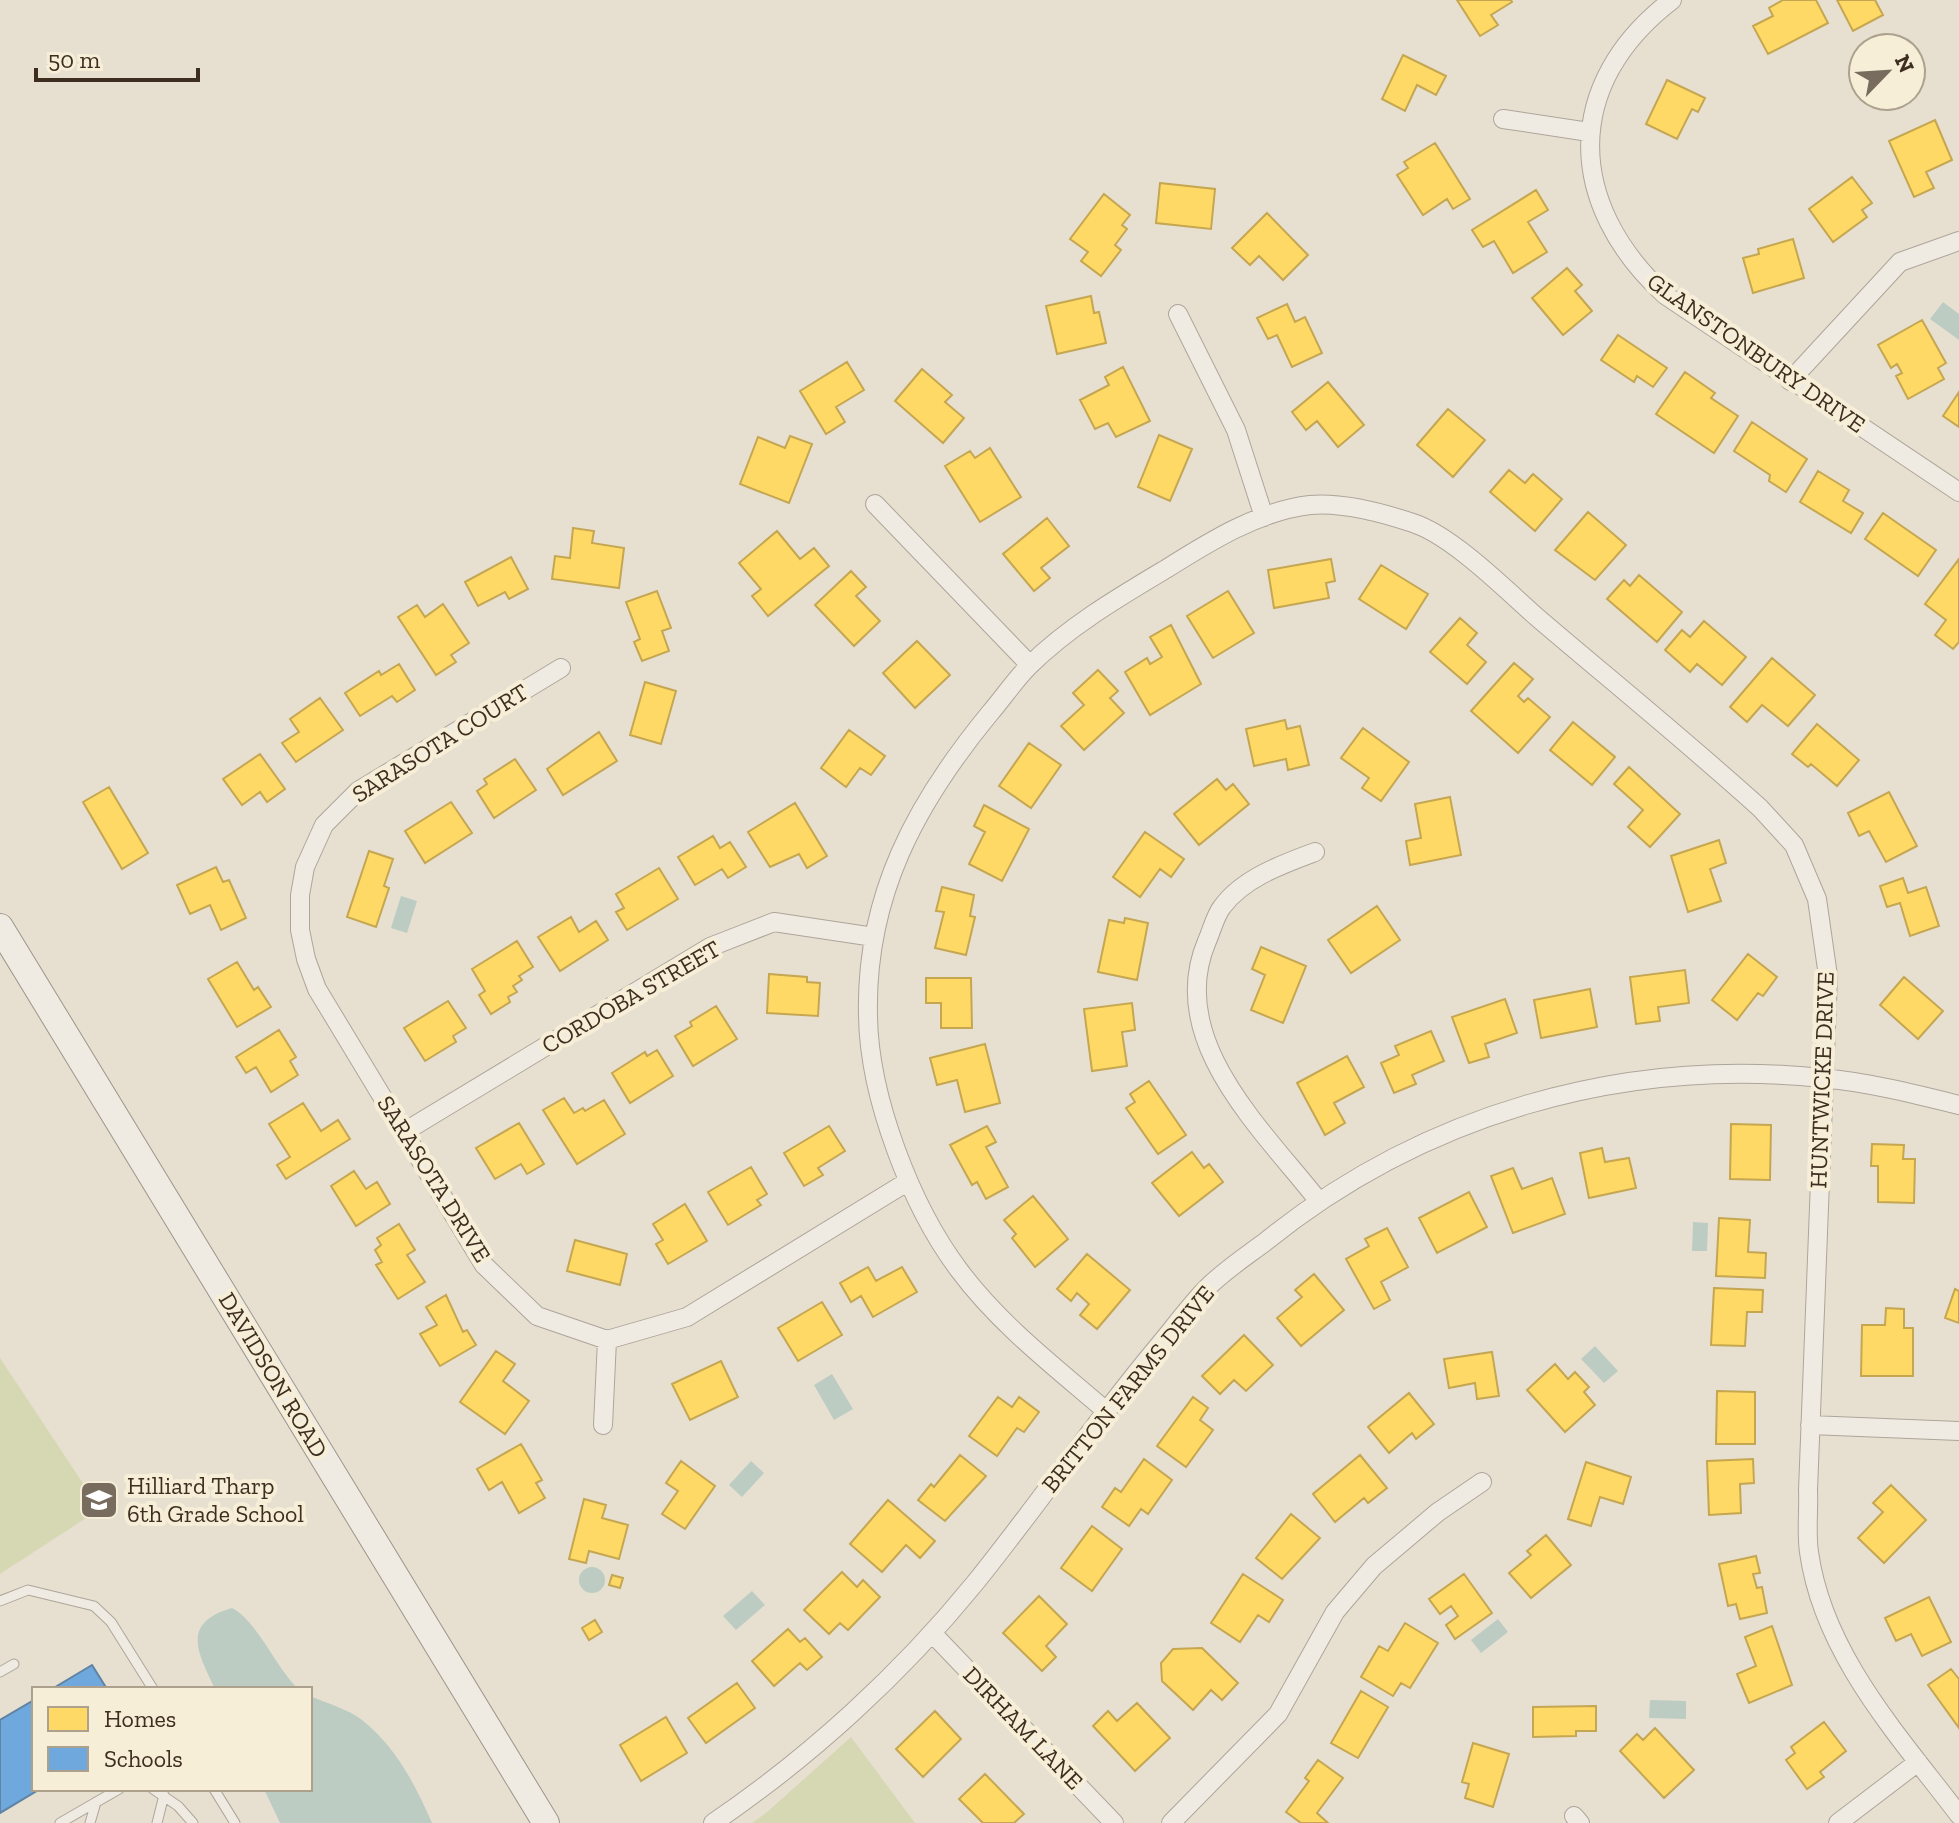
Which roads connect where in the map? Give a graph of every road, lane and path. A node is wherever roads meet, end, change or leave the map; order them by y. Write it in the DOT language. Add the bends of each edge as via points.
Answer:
graph roads {
  1 [pos="1672,0"];
  2 [pos="1503,119"];
  3 [pos="1589,132"];
  4 [pos="1959,241"];
  5 [pos="1178,314"];
  6 [pos="1790,381"];
  7 [pos="1959,492"];
  8 [pos="875,504"];
  9 [pos="1264,517"];
  10 [pos="1030,665"];
  11 [pos="561,668"];
  12 [pos="1315,852"];
  13 [pos="305,867"];
  14 [pos="0,927"];
  15 [pos="874,937"];
  16 [pos="1824,1078"];
  17 [pos="1959,1105"];
  18 [pos="404,1132"];
  19 [pos="907,1182"];
  20 [pos="1317,1199"];
  21 [pos="607,1340"];
  22 [pos="1105,1410"];
  23 [pos="603,1425"];
  24 [pos="1810,1425"];
  25 [pos="1959,1431"];
  26 [pos="1482,1482"];
  27 [pos="0,1601"];
  28 [pos="932,1633"];
  29 [pos="14,1664"];
  30 [pos="0,1672"];
  31 [pos="152,1687"];
  32 [pos="1918,1762"];
  33 [pos="115,1791"];
  34 [pos="157,1791"];
  35 [pos="215,1791"];
  36 [pos="164,1795"];
  37 [pos="96,1802"];
  38 [pos="1959,1815"];
  39 [pos="60,1823"];
  40 [pos="90,1823"];
  41 [pos="157,1823"];
  42 [pos="193,1823"];
  43 [pos="235,1823"];
  44 [pos="546,1823"];
  45 [pos="713,1823"];
  46 [pos="1114,1823"];
  47 [pos="1171,1823"];
  48 [pos="1838,1823"];
  1 -- 3 [label="street" via="1648,18 1606,74"];
  2 -- 3 [label="street"];
  3 -- 6 [label="street, GLANSTONBURY DRIVE" via="1599,200 1634,267 1665,295"];
  4 -- 6 [label="street" via="1900,262"];
  5 -- 9 [label="street" via="1236,430"];
  6 -- 7 [label="street, GLANSTONBURY DRIVE"];
  8 -- 10 [label="street"];
  9 -- 10 [label="street, HUNTWICKE DRIVE" via="1212,540 1112,601"];
  9 -- 16 [label="street, HUNTWICKE DRIVE" via="1311,505 1360,510 1419,525 1471,560 1760,808 1794,845 1817,899 1828,976"];
  10 -- 15 [label="street, HUNTWICKE DRIVE" via="946,766 914,819"];
  11 -- 13 [label="street, SARASOTA COURT" via="358,791 324,825"];
  12 -- 20 [label="street" via="1264,872 1222,907 1197,964 1199,1027 1226,1083"];
  13 -- 18 [label="street, SARASOTA DRIVE" via="300,919 317,989"];
  14 -- 44 [label="main road, DAVIDSON ROAD"];
  15 -- 18 [label="street, CORDOBA STREET" via="774,922 710,947"];
  15 -- 19 [label="street, HUNTWICKE DRIVE" via="868,1018 882,1106"];
  16 -- 17 [label="street, BRITTON FARMS DRIVE"];
  16 -- 20 [label="street, BRITTON FARMS DRIVE" via="1707,1074 1588,1086 1505,1110 1418,1145"];
  16 -- 24 [label="street, HUNTWICKE DRIVE"];
  18 -- 21 [label="street, SARASOTA DRIVE" via="484,1265 537,1316"];
  19 -- 21 [label="street" via="687,1317"];
  19 -- 22 [label="street, HUNTWICKE DRIVE" via="959,1271 1023,1339"];
  20 -- 22 [label="street, BRITTON FARMS DRIVE" via="1205,1290"];
  21 -- 23 [label="street"];
  22 -- 28 [label="street, BRITTON FARMS DRIVE"];
  24 -- 25 [label="street"];
  24 -- 32 [label="street, HUNTWICKE DRIVE" via="1809,1552 1826,1614 1854,1672"];
  26 -- 47 [label="street" via="1374,1566 1335,1612 1278,1714"];
  27 -- 31 [label="lane" via="28,1590 94,1606 111,1622"];
  28 -- 45 [label="street, BRITTON FARMS DRIVE" via="844,1719"];
  28 -- 46 [label="street, DIRHAM LANE"];
  29 -- 30 [label="lane"];
  32 -- 38 [label="street, HUNTWICKE DRIVE"];
  32 -- 48 [label="street"];
  33 -- 37 [label="lane"];
  34 -- 36 [label="lane"];
  35 -- 43 [label="lane"];
  36 -- 41 [label="lane"];
  36 -- 42 [label="lane"];
  37 -- 39 [label="lane"];
  37 -- 40 [label="lane"];
}
